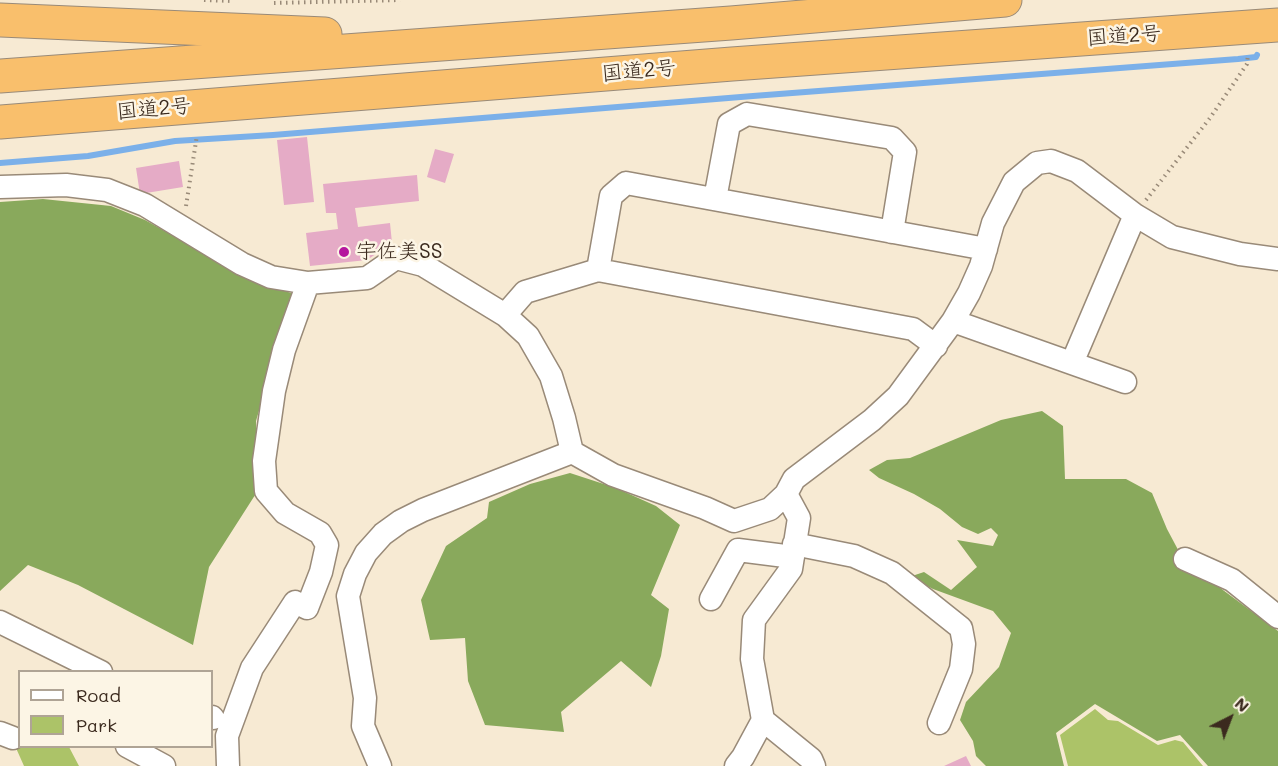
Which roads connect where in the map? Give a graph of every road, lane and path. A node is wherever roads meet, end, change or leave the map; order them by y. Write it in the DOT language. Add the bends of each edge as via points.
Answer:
graph roads {
  1 [pos="204,0"];
  2 [pos="400,0"];
  3 [pos="1005,0"];
  4 [pos="240,2"];
  5 [pos="263,3"];
  6 [pos="848,6"];
  7 [pos="0,20"];
  8 [pos="731,23"];
  9 [pos="1278,25"];
  10 [pos="1248,54"];
  11 [pos="0,76"];
  12 [pos="0,122"];
  13 [pos="197,135"];
  14 [pos="0,187"];
  15 [pos="715,199"];
  16 [pos="1135,215"];
  17 [pos="183,227"];
  18 [pos="892,231"];
  19 [pos="986,249"];
  20 [pos="1278,259"];
  21 [pos="598,270"];
  22 [pos="308,284"];
  23 [pos="505,315"];
  24 [pos="953,321"];
  25 [pos="936,346"];
  26 [pos="1072,363"];
  27 [pos="1125,382"];
  28 [pos="572,452"];
  29 [pos="786,494"];
  30 [pos="794,551"];
  31 [pos="1185,559"];
  32 [pos="314,589"];
  33 [pos="711,599"];
  34 [pos="350,605"];
  35 [pos="1278,617"];
  36 [pos="0,622"];
  37 [pos="97,670"];
  38 [pos="763,720"];
  39 [pos="939,723"];
  40 [pos="129,748"];
  41 [pos="164,766"];
  42 [pos="228,766"];
  43 [pos="380,766"];
  44 [pos="736,766"];
  45 [pos="814,766"];
  1 -- 4 [label="path"];
  2 -- 5 [label="path"];
  3 -- 6 [label="highway, 国道2号"];
  6 -- 8 [label="highway, 国道2号"];
  7 -- 8 [label="highway" via="323,34 601,22"];
  8 -- 11 [label="highway, 国道2号"];
  9 -- 12 [label="highway, 国道2号" via="732,63"];
  10 -- 16 [label="path" via="1247,64 1210,118"];
  13 -- 17 [label="path"];
  14 -- 17 [label="street" via="66,185 107,190 145,205"];
  15 -- 18 [label="street"];
  15 -- 18 [label="street" via="729,124 747,114 892,138 905,152"];
  15 -- 21 [label="street" via="626,183 611,196"];
  16 -- 19 [label="street" via="1077,171 1051,161 1037,164 1014,182 993,223"];
  16 -- 20 [label="street" via="1172,237"];
  16 -- 26 [label="street"];
  17 -- 22 [label="street" via="242,264 271,277"];
  18 -- 19 [label="street"];
  19 -- 24 [label="street"];
  21 -- 23 [label="street" via="525,292"];
  21 -- 25 [label="street" via="913,329"];
  22 -- 23 [label="street" via="367,278 396,258 423,266"];
  22 -- 32 [label="street" via="284,350 264,461 266,491 285,513 320,533 327,544"];
  23 -- 28 [label="street" via="528,336 551,376"];
  24 -- 25 [label="street"];
  24 -- 26 [label="street"];
  25 -- 29 [label="street" via="898,396 794,479"];
  26 -- 27 [label="street"];
  28 -- 29 [label="street" via="613,475 734,521 770,509"];
  28 -- 34 [label="street" via="401,521 366,553 348,596"];
  29 -- 30 [label="street" via="799,518"];
  30 -- 33 [label="street" via="738,550"];
  30 -- 38 [label="street" via="791,569 754,620 752,659"];
  30 -- 39 [label="street" via="854,556 892,573 961,628 961,669"];
  31 -- 35 [label="street" via="1232,580"];
  32 -- 34 [label="street"];
  32 -- 42 [label="street" via="307,608 295,602 252,668 227,736"];
  34 -- 43 [label="street" via="365,698 363,726"];
  36 -- 37 [label="street"];
  38 -- 44 [label="street"];
  38 -- 45 [label="street" via="811,759"];
  40 -- 41 [label="street"];
}
